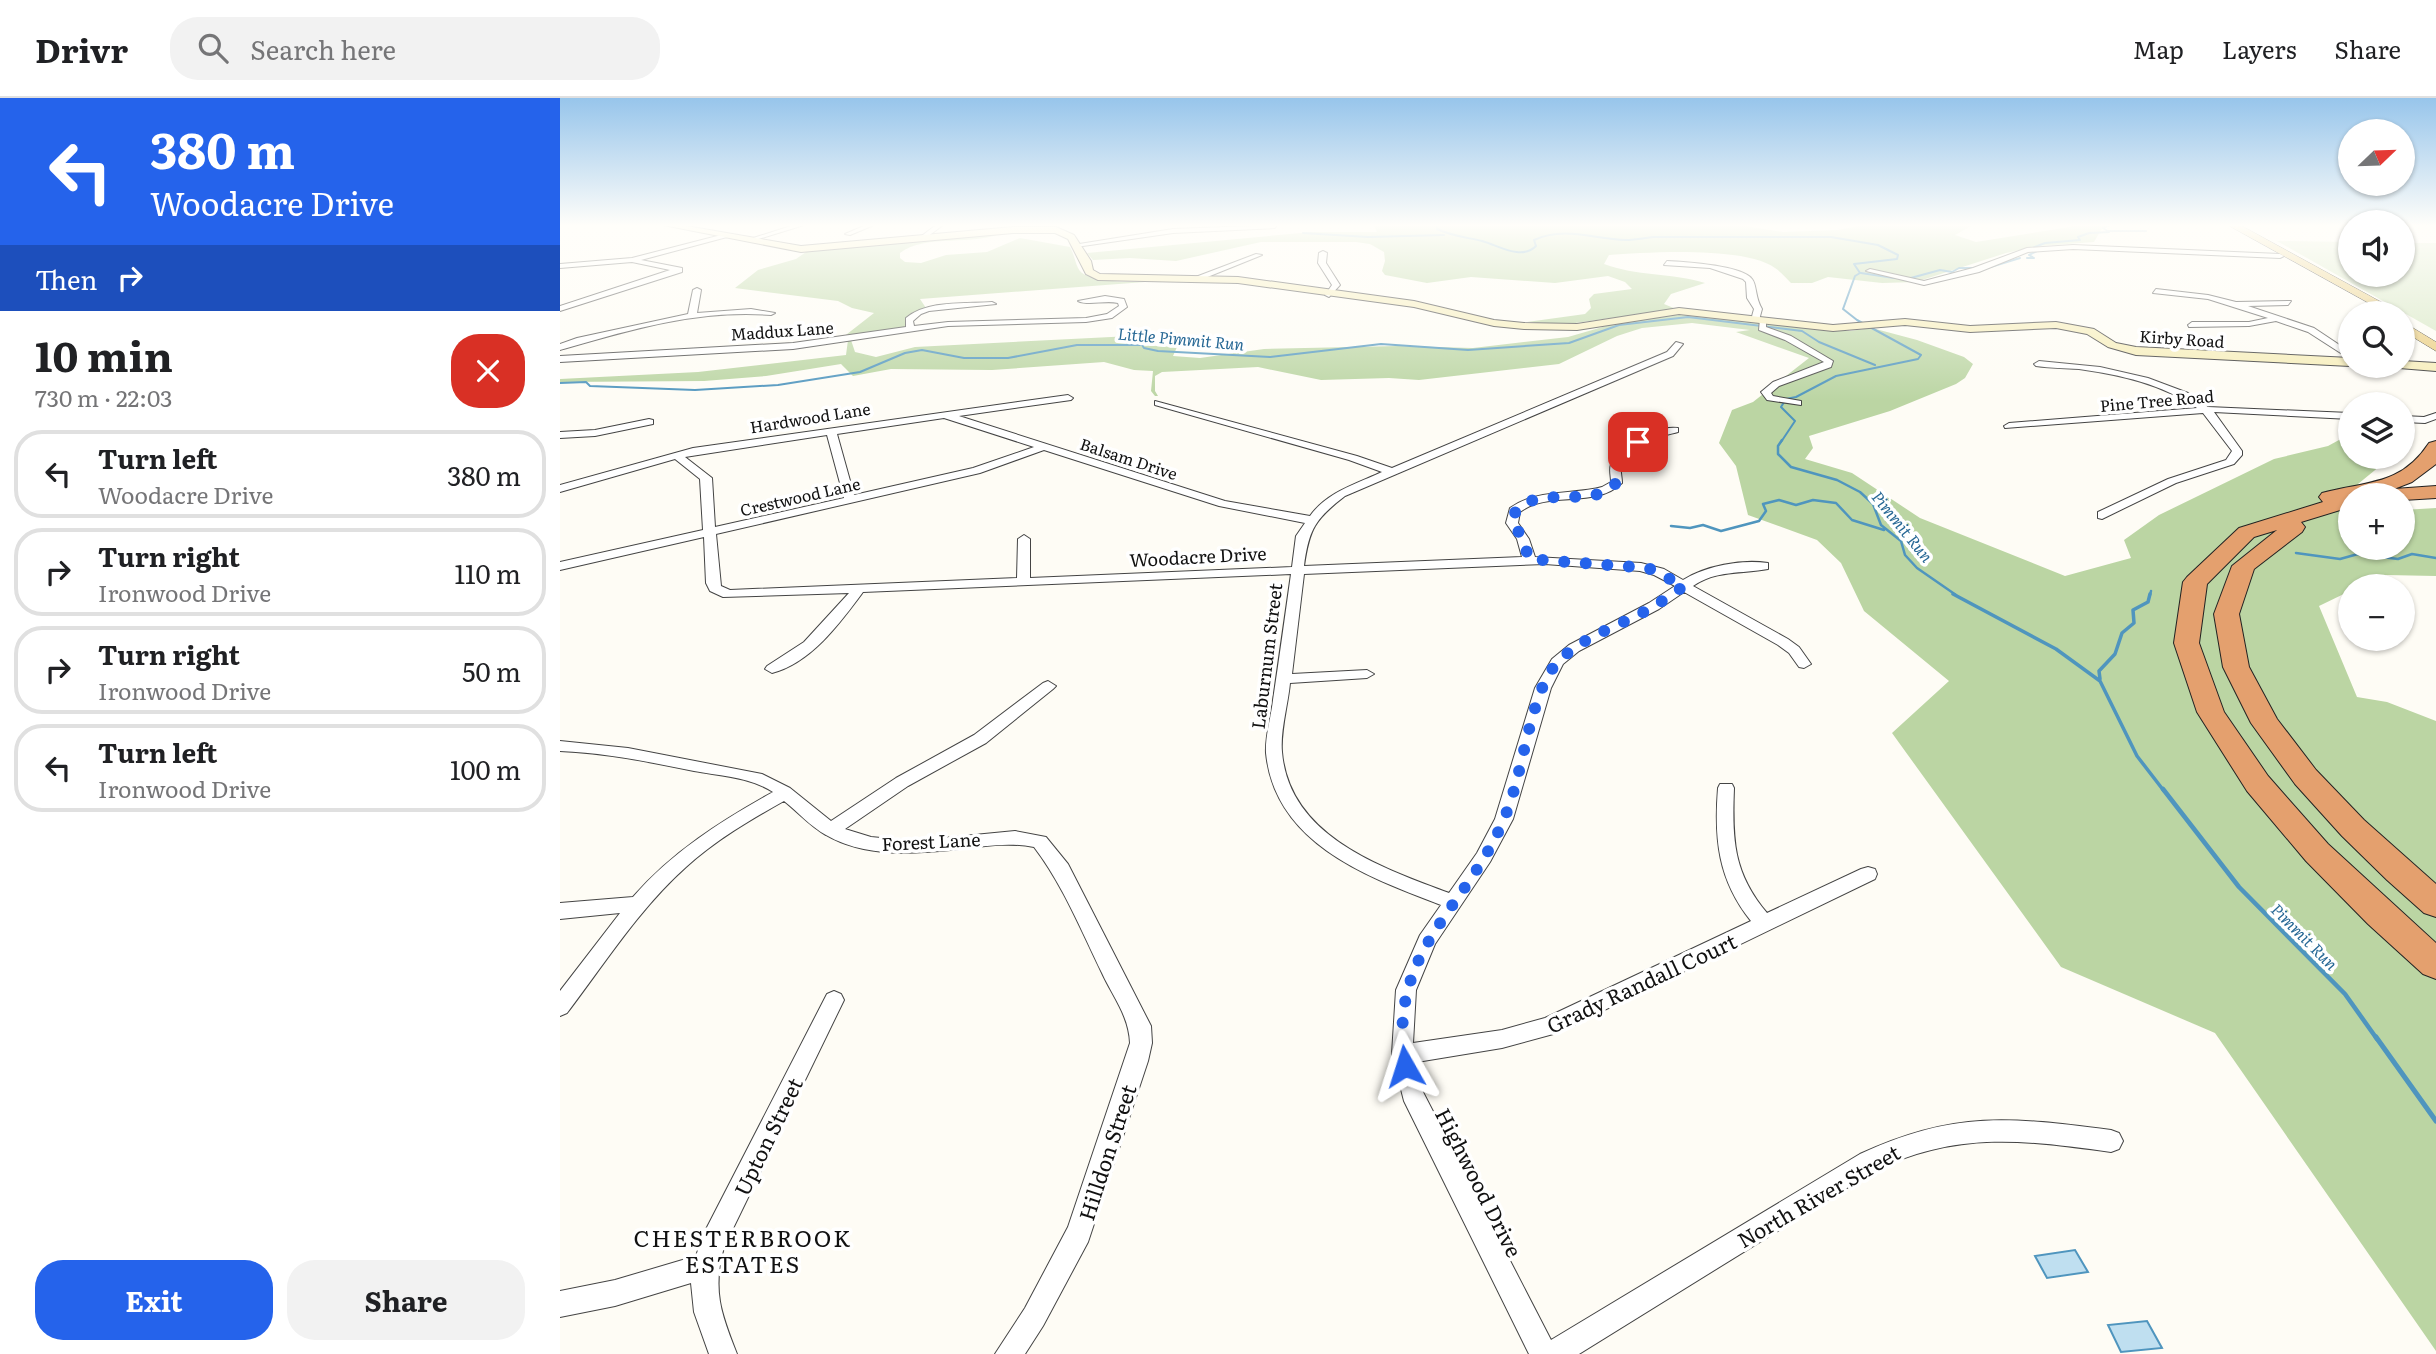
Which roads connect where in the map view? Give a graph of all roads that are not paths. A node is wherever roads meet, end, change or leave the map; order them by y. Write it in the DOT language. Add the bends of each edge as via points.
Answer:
graph roads {
  1 [pos="637,284"];
  2 [pos="1260,284"];
  3 [pos="1335,284"];
  4 [pos="1750,284"];
  5 [pos="2329,284"];
  6 [pos="2341,284"];
  7 [pos="696,290"];
  8 [pos="2156,291"];
  9 [pos="1329,295"];
  10 [pos="1082,301"];
  11 [pos="2360,301"];
  12 [pos="2370,301"];
  13 [pos="2288,303"];
  14 [pos="992,304"];
  15 [pos="2237,304"];
  16 [pos="560,309"];
  17 [pos="771,313"];
  18 [pos="692,317"];
  19 [pos="2275,319"];
  20 [pos="1760,323"];
  21 [pos="2192,325"];
  22 [pos="2415,325"];
  23 [pos="910,329"];
  24 [pos="2415,334"];
  25 [pos="2436,338"];
  26 [pos="1679,344"];
  27 [pos="2436,347"];
  28 [pos="560,348"];
  29 [pos="2338,348"];
  30 [pos="560,359"];
  31 [pos="2338,361"];
  32 [pos="2039,364"];
  33 [pos="2415,366"];
  34 [pos="2436,367"];
  35 [pos="1068,398"];
  36 [pos="1158,403"];
  37 [pos="1798,403"];
  38 [pos="2204,410"];
  39 [pos="940,414"];
  40 [pos="2338,416"];
  41 [pos="2436,416"];
  42 [pos="2415,420"];
  43 [pos="649,422"];
  44 [pos="2009,426"];
  45 [pos="832,430"];
  46 [pos="1674,430"];
  47 [pos="560,435"];
  48 [pos="1044,447"];
  49 [pos="2436,447"];
  50 [pos="676,455"];
  51 [pos="1394,472"];
  52 [pos="560,489"];
  53 [pos="2436,492"];
  54 [pos="2415,493"];
  55 [pos="2436,499"];
  56 [pos="850,500"];
  57 [pos="2415,501"];
  58 [pos="2338,503"];
  59 [pos="2338,512"];
  60 [pos="2102,515"];
  61 [pos="1311,520"];
  62 [pos="2247,531"];
  63 [pos="709,533"];
  64 [pos="1024,539"];
  65 [pos="1529,559"];
  66 [pos="560,566"];
  67 [pos="1762,566"];
  68 [pos="1296,569"];
  69 [pos="1023,582"];
  70 [pos="1684,586"];
  71 [pos="858,590"];
  72 [pos="1804,664"];
  73 [pos="772,669"];
  74 [pos="1367,674"];
  75 [pos="1282,680"];
  76 [pos="1048,686"];
  77 [pos="560,746"];
  78 [pos="1726,788"];
  79 [pos="785,793"];
  80 [pos="830,830"];
  81 [pos="1868,874"];
  82 [pos="1453,902"];
  83 [pos="640,904"];
  84 [pos="2436,904"];
  85 [pos="560,911"];
  86 [pos="1765,924"];
  87 [pos="1097,943"];
  88 [pos="2436,964"];
  89 [pos="834,1000"];
  90 [pos="560,1007"];
  91 [pos="1403,1054"];
  92 [pos="2111,1141"];
  93 [pos="705,1266"];
  94 [pos="560,1304"];
  95 [pos="723,1354"];
  96 [pos="1009,1354"];
  97 [pos="1543,1354"];
  98 [pos="1554,1354"];
  1 -- 16 [label="street"];
  2 -- 9 [label="main road, Kirby Road"];
  3 -- 9 [label="street"];
  4 -- 20 [label="street"];
  5 -- 11 [label="main road"];
  6 -- 12 [label="main road"];
  7 -- 18 [label="street"];
  8 -- 15 [label="street"];
  9 -- 20 [label="main road, Kirby Road" via="1414,304 1524,326 1577,327 1679,311"];
  10 -- 23 [label="street, Maddux Lane" via="1112,298 1123,307 1109,316 1086,320"];
  13 -- 15 [label="street"];
  14 -- 23 [label="street" via="923,310 909,320"];
  15 -- 19 [label="street"];
  17 -- 18 [label="street"];
  18 -- 28 [label="street" via="606,333"];
  19 -- 21 [label="street"];
  19 -- 29 [label="street" via="2318,334"];
  20 -- 31 [label="main road, Kirby Road" via="1833,328 1912,323 1975,329 2056,325 2086,330 2112,345 2136,351"];
  20 -- 37 [label="street" via="1829,362 1766,393"];
  22 -- 25 [label="main road"];
  23 -- 30 [label="street, Maddux Lane" via="793,346"];
  24 -- 27 [label="main road"];
  26 -- 51 [label="street, Laburnum Street" via="1670,354"];
  32 -- 38 [label="street" via="2084,366 2126,375 2168,390"];
  33 -- 34 [label="main road"];
  35 -- 39 [label="street, Hardwood Lane"];
  36 -- 51 [label="street"];
  38 -- 40 [label="street, Pine Tree Road"];
  38 -- 44 [label="street, Pine Tree Road"];
  38 -- 60 [label="street" via="2234,446 2235,459 2172,481"];
  39 -- 45 [label="street, Hardwood Lane"];
  39 -- 48 [label="street, Balsam Drive"];
  41 -- 42 [label="street"];
  43 -- 47 [label="street"];
  45 -- 50 [label="street, Hardwood Lane"];
  45 -- 56 [label="street"];
  46 -- 65 [label="street" via="1625,451 1617,464 1616,483 1606,491 1541,498 1518,507 1512,522"];
  48 -- 56 [label="street, Crestwood Lane" via="990,468"];
  48 -- 61 [label="street, Balsam Drive" via="1223,504"];
  49 -- 62 [label="highway" via="2428,462 2411,475 2290,509"];
  50 -- 52 [label="street, Hardwood Lane"];
  50 -- 63 [label="street, Woodacre Drive" via="706,478"];
  51 -- 61 [label="street, Laburnum Street" via="1341,494"];
  53 -- 54 [label="highway"];
  55 -- 57 [label="highway"];
  56 -- 63 [label="street, Crestwood Lane"];
  58 -- 62 [label="highway"];
  59 -- 84 [label="highway" via="2283,532 2245,562 2227,604 2229,645 2248,695 2288,755 2351,826"];
  61 -- 68 [label="street, Laburnum Street" via="1302,536"];
  62 -- 88 [label="highway" via="2215,556 2191,595 2186,634 2202,696 2235,756 2282,816 2329,867"];
  63 -- 66 [label="street, Crestwood Lane"];
  63 -- 71 [label="street, Woodacre Drive" via="713,583 723,593"];
  64 -- 69 [label="street"];
  65 -- 68 [label="street, Woodacre Drive"];
  65 -- 70 [label="street, Woodacre Drive" via="1648,568"];
  67 -- 70 [label="street, Highwood Drive" via="1711,572"];
  68 -- 69 [label="street, Woodacre Drive"];
  68 -- 75 [label="street, Laburnum Street"];
  69 -- 71 [label="street, Woodacre Drive"];
  70 -- 72 [label="street, Woodacre Drive" via="1789,646"];
  70 -- 82 [label="street, Highwood Drive" via="1574,648 1552,668 1504,819"];
  71 -- 73 [label="street" via="804,650"];
  74 -- 75 [label="street"];
  75 -- 82 [label="street, Laburnum Street" via="1276,770 1302,821 1352,861"];
  76 -- 80 [label="street" via="971,745 902,782"];
  77 -- 79 [label="street, Forest Lane" via="637,754 739,774"];
  78 -- 86 [label="street" via="1728,870"];
  79 -- 80 [label="street, Forest Lane"];
  79 -- 83 [label="street" via="695,848"];
  80 -- 87 [label="street, Forest Lane" via="878,845 1015,837 1040,842 1061,869"];
  81 -- 86 [label="street, Grady Randall Court"];
  82 -- 91 [label="street, Highwood Drive" via="1410,977 1402,1011"];
  83 -- 85 [label="street"];
  83 -- 90 [label="street"];
  86 -- 91 [label="street, Grady Randall Court" via="1535,1031"];
  87 -- 96 [label="street, Hilldon Street" via="1140,1026 1141,1043 1079,1233"];
  89 -- 93 [label="street, Upton Street"];
  91 -- 97 [label="street, Highwood Drive" via="1417,1108"];
  92 -- 98 [label="street, North River Street" via="2020,1129 1980,1129 1942,1133 1900,1146"];
  93 -- 94 [label="street"];
  93 -- 95 [label="street, Upton Street" via="704,1306"];
}
